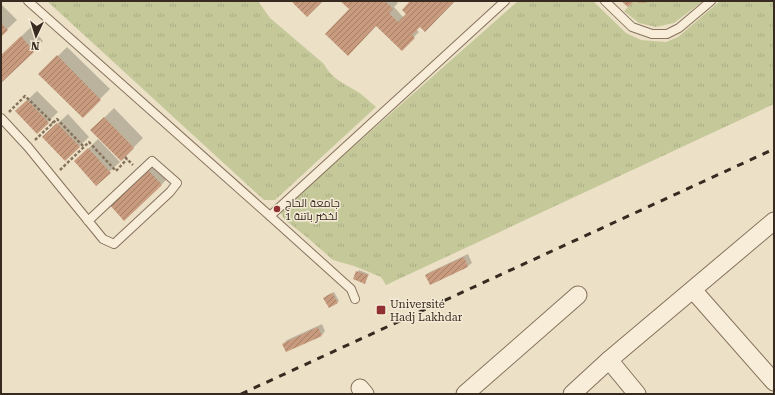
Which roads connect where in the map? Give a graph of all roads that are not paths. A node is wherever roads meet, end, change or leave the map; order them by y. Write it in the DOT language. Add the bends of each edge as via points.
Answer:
graph roads {
  1 [pos="28,1"];
  2 [pos="506,1"];
  3 [pos="605,1"];
  4 [pos="711,1"];
  5 [pos="1,118"];
  6 [pos="270,216"];
  7 [pos="88,221"];
  8 [pos="771,229"];
  9 [pos="693,290"];
  10 [pos="578,295"];
  11 [pos="355,299"];
  12 [pos="609,360"];
  13 [pos="774,382"];
  14 [pos="465,394"];
  15 [pos="572,394"];
  16 [pos="637,394"];
  1 -- 6 [label="lane"];
  2 -- 6 [label="lane"];
  3 -- 4 [label="lane" via="632,27 652,34 667,34 679,28"];
  5 -- 7 [label="lane"];
  6 -- 11 [label="lane" via="351,289"];
  7 -- 7 [label="lane" via="103,239 114,244 177,183 152,161"];
  8 -- 9 [label="street"];
  9 -- 12 [label="street"];
  9 -- 13 [label="street"];
  10 -- 14 [label="street"];
  12 -- 15 [label="street"];
  12 -- 16 [label="street"];
}
